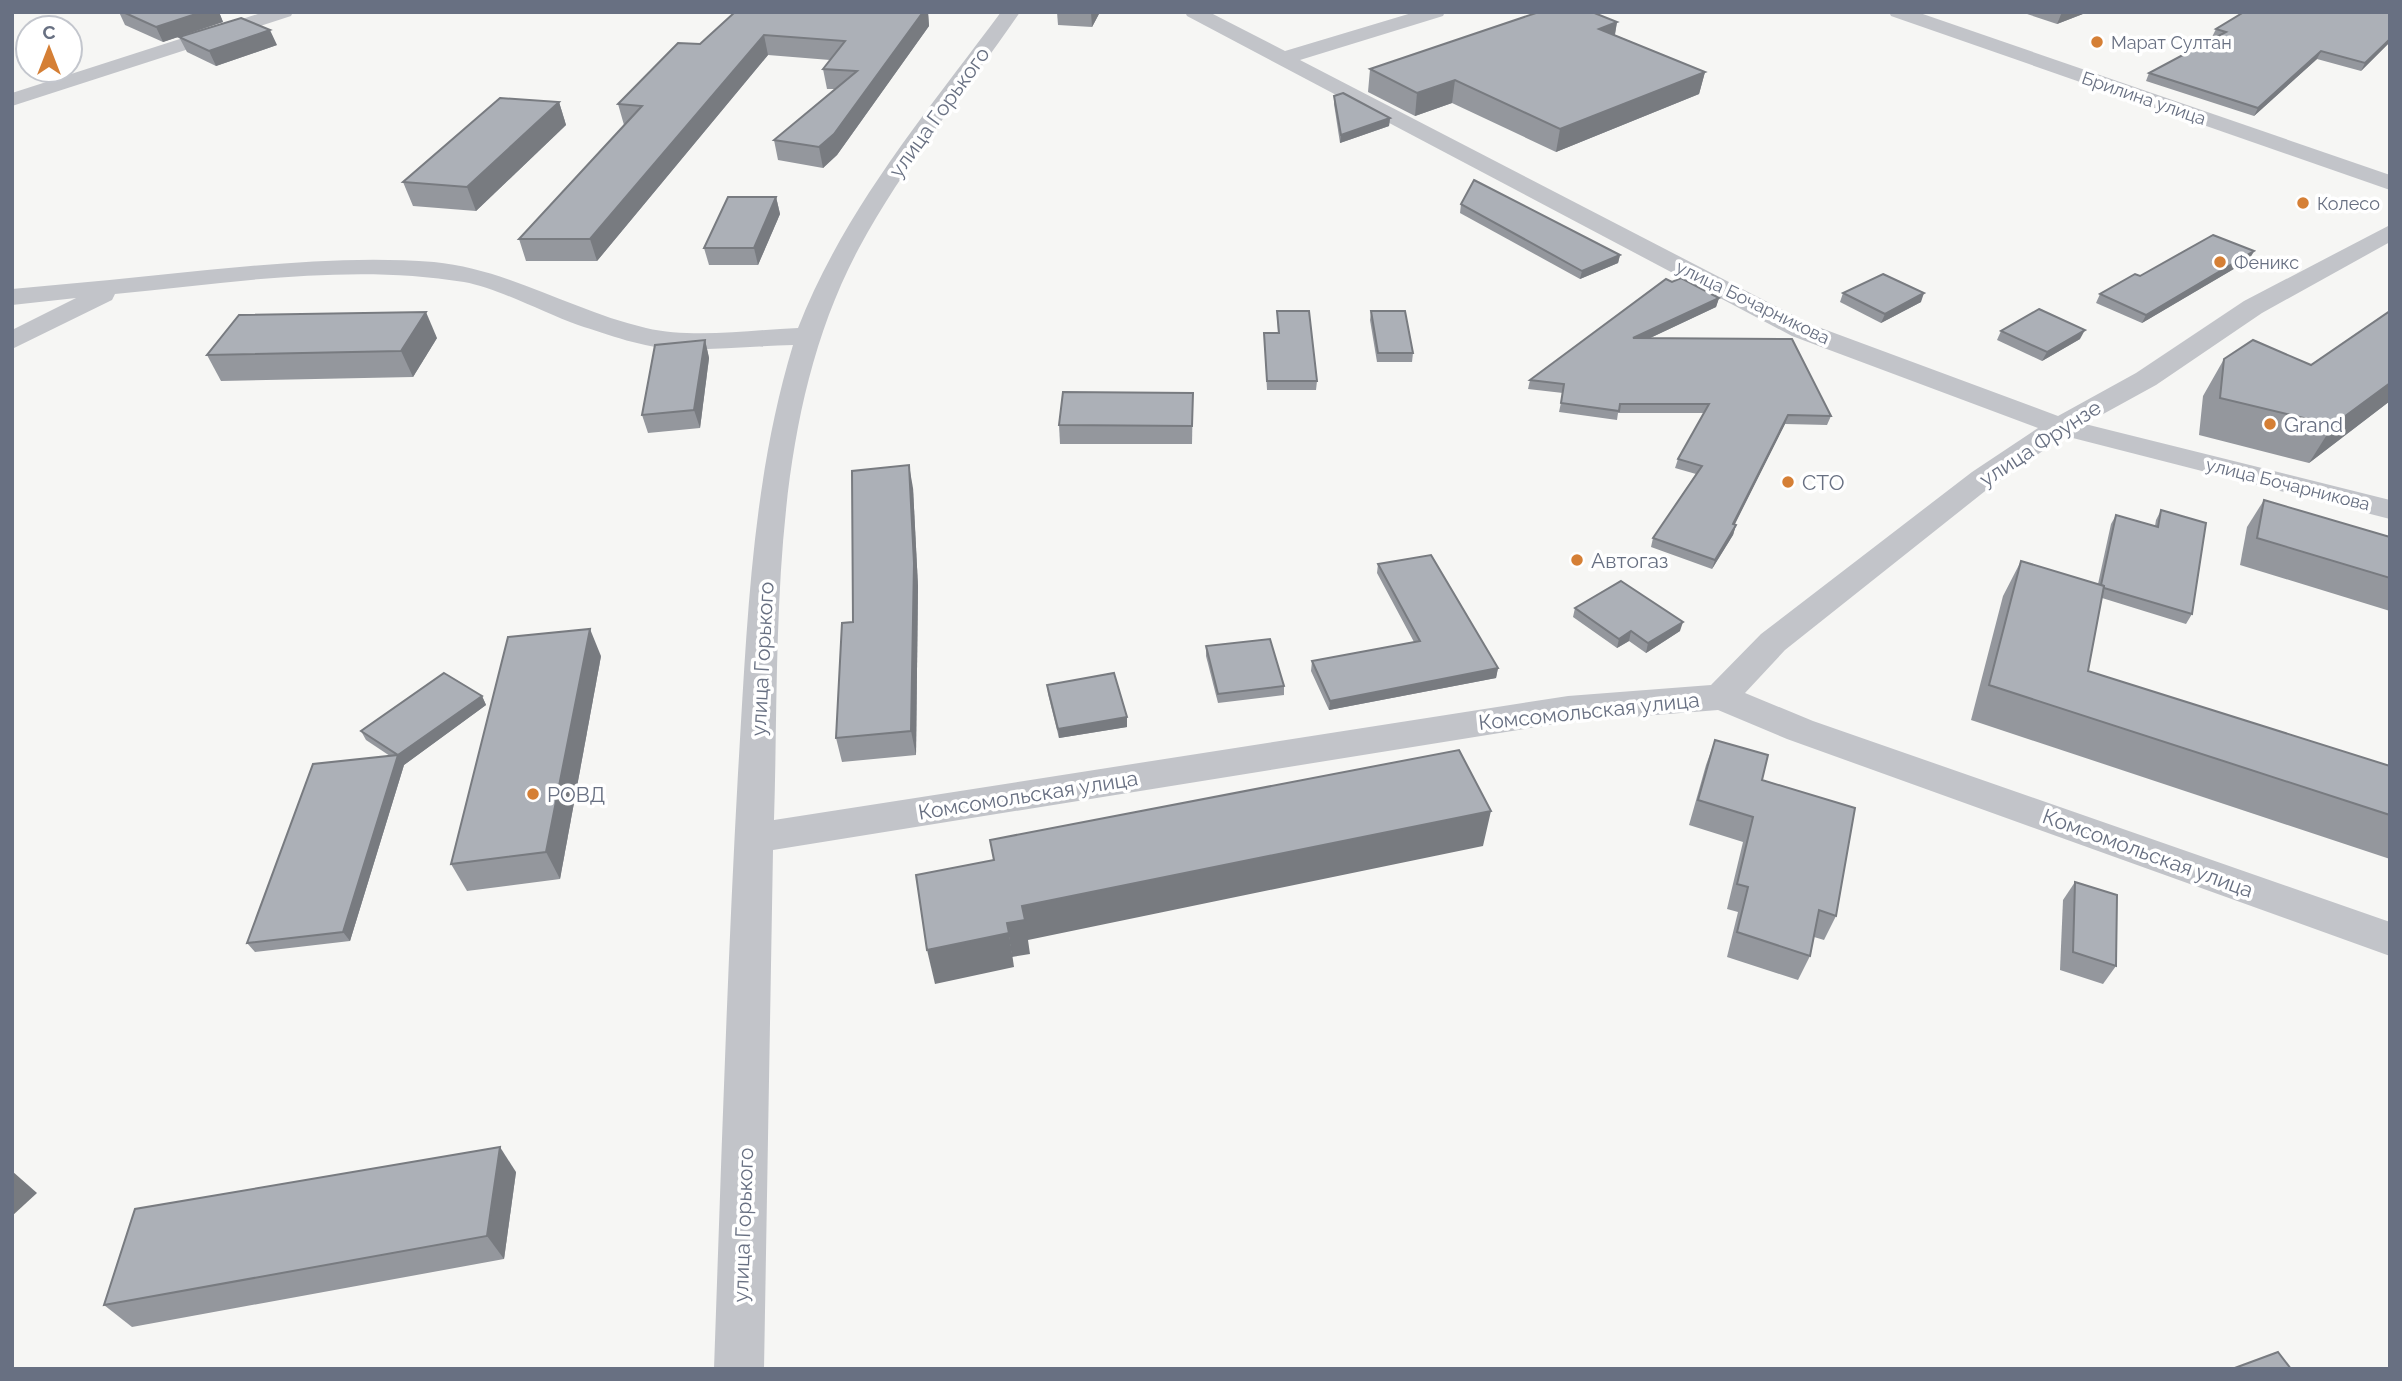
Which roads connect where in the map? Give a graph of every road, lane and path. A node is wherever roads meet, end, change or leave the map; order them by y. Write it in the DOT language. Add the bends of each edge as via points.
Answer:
graph roads {
  1 [pos="284,12"];
  2 [pos="1011,12"];
  3 [pos="1194,12"];
  4 [pos="1436,12"];
  5 [pos="1898,12"];
  6 [pos="1284,58"];
  7 [pos="12,100"];
  8 [pos="2390,183"];
  9 [pos="2390,232"];
  10 [pos="120,287"];
  11 [pos="12,297"];
  12 [pos="808,336"];
  13 [pos="12,341"];
  14 [pos="2060,426"];
  15 [pos="2390,510"];
  16 [pos="1721,696"];
  17 [pos="754,838"];
  18 [pos="2390,939"];
  19 [pos="739,1369"];
  1 -- 7 [label="street"];
  2 -- 12 [label="street, улица Горького" via="862,219"];
  3 -- 6 [label="street, улица Бочарникова"];
  4 -- 6 [label="street"];
  5 -- 8 [label="street, Брилина улица"];
  6 -- 14 [label="street, улица Бочарникова" via="1801,330"];
  9 -- 14 [label="street, улица Фрунзе" via="2253,307 2146,379"];
  10 -- 11 [label="street"];
  10 -- 12 [label="street" via="285,270 435,270 474,276 587,319 674,341"];
  10 -- 13 [label="street"];
  12 -- 17 [label="street, улица Горького" via="786,416 767,550"];
  14 -- 15 [label="street, улица Бочарникова"];
  14 -- 16 [label="street, улица Фрунзе" via="1983,478 1773,642"];
  16 -- 17 [label="street, Комсомольская улица" via="1568,709"];
  16 -- 18 [label="street, Комсомольская улица" via="1800,730"];
  17 -- 19 [label="street, улица Горького"];
}
